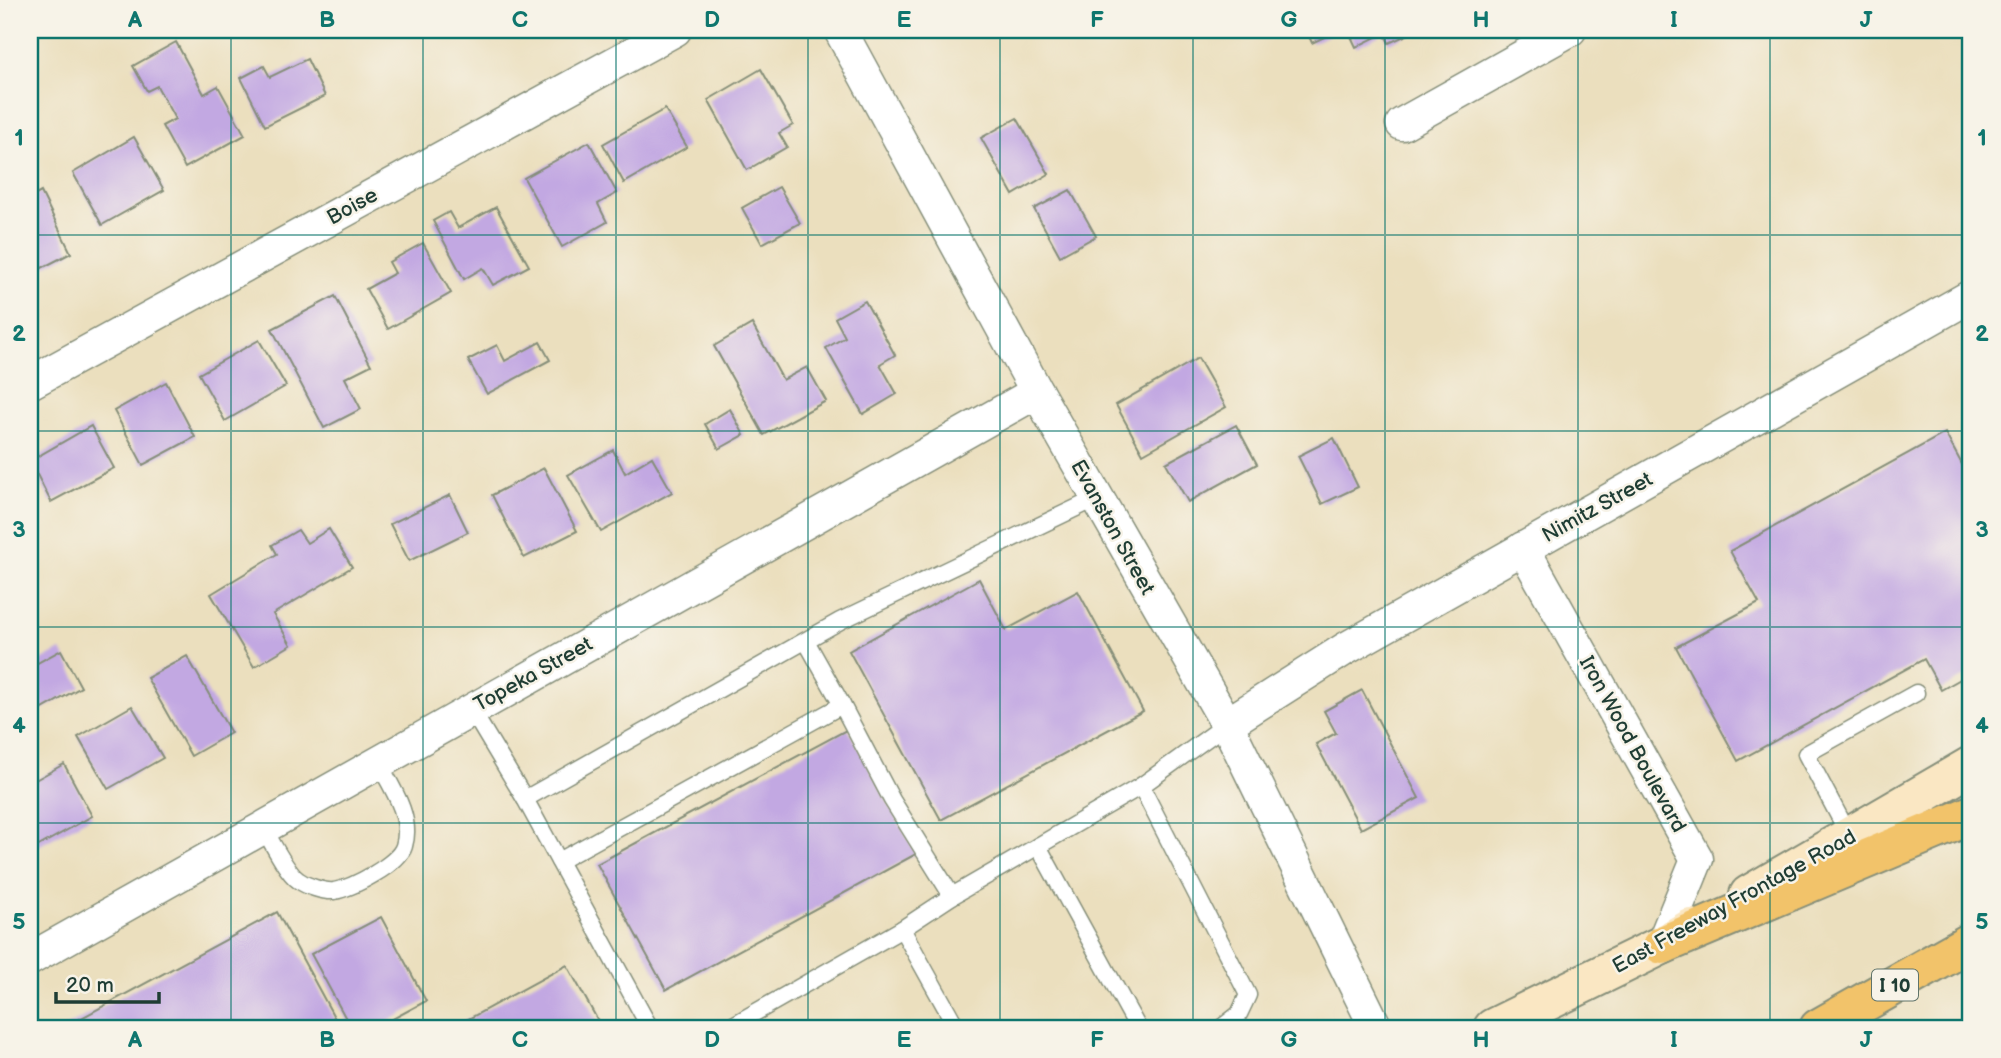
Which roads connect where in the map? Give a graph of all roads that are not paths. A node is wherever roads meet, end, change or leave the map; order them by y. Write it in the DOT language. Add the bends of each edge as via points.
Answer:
graph roads {
  1 [pos="675,30"];
  2 [pos="840,30"];
  3 [pos="1570,30"];
  4 [pos="1402,124"];
  5 [pos="1971,296"];
  6 [pos="30,383"];
  7 [pos="1037,392"];
  8 [pos="1097,498"];
  9 [pos="1523,548"];
  10 [pos="806,641"];
  11 [pos="1916,693"];
  12 [pos="842,705"];
  13 [pos="471,709"];
  14 [pos="1227,724"];
  15 [pos="378,762"];
  16 [pos="1971,766"];
  17 [pos="1141,786"];
  18 [pos="525,799"];
  19 [pos="1971,815"];
  20 [pos="263,827"];
  21 [pos="1850,837"];
  22 [pos="1038,846"];
  23 [pos="559,862"];
  24 [pos="952,896"];
  25 [pos="901,929"];
  26 [pos="1971,942"];
  27 [pos="1662,945"];
  28 [pos="30,958"];
  29 [pos="650,1028"];
  30 [pos="728,1028"];
  31 [pos="957,1028"];
  32 [pos="1138,1028"];
  33 [pos="1221,1028"];
  34 [pos="1376,1028"];
  35 [pos="1493,1028"];
  36 [pos="1819,1028"];
  1 -- 6 [label="street, Boise"];
  2 -- 7 [label="street, Evanston Street"];
  3 -- 4 [label="street"];
  5 -- 9 [label="street, Nimitz Street"];
  7 -- 8 [label="street, Evanston Street"];
  7 -- 13 [label="street, Topeka Street"];
  8 -- 10 [label="lane"];
  8 -- 14 [label="street, Evanston Street"];
  9 -- 14 [label="street, Nimitz Street" via="1345,649"];
  9 -- 27 [label="street, Iron Wood Boulevard" via="1697,859"];
  10 -- 12 [label="lane"];
  10 -- 18 [label="lane"];
  11 -- 21 [label="lane" via="1806,754"];
  12 -- 23 [label="lane"];
  12 -- 24 [label="lane" via="892,800"];
  13 -- 15 [label="street, Topeka Street"];
  13 -- 18 [label="lane"];
  14 -- 17 [label="lane"];
  14 -- 34 [label="street, Evanston Street"];
  15 -- 20 [label="street, Topeka Street"];
  15 -- 20 [label="lane" via="407,823 404,848 374,874 333,891 297,880"];
  16 -- 21 [label="main road, East Freeway Frontage Road"];
  17 -- 22 [label="lane"];
  17 -- 33 [label="lane" via="1248,995 1239,1014"];
  18 -- 23 [label="lane"];
  19 -- 27 [label="highway"];
  20 -- 28 [label="street, Topeka Street"];
  21 -- 27 [label="main road, East Freeway Frontage Road"];
  22 -- 24 [label="lane"];
  22 -- 32 [label="lane"];
  23 -- 29 [label="lane"];
  24 -- 25 [label="lane"];
  25 -- 30 [label="lane"];
  25 -- 31 [label="lane"];
  26 -- 36 [label="highway, I 10"];
  27 -- 35 [label="main road, East Freeway Frontage Road"];
}
